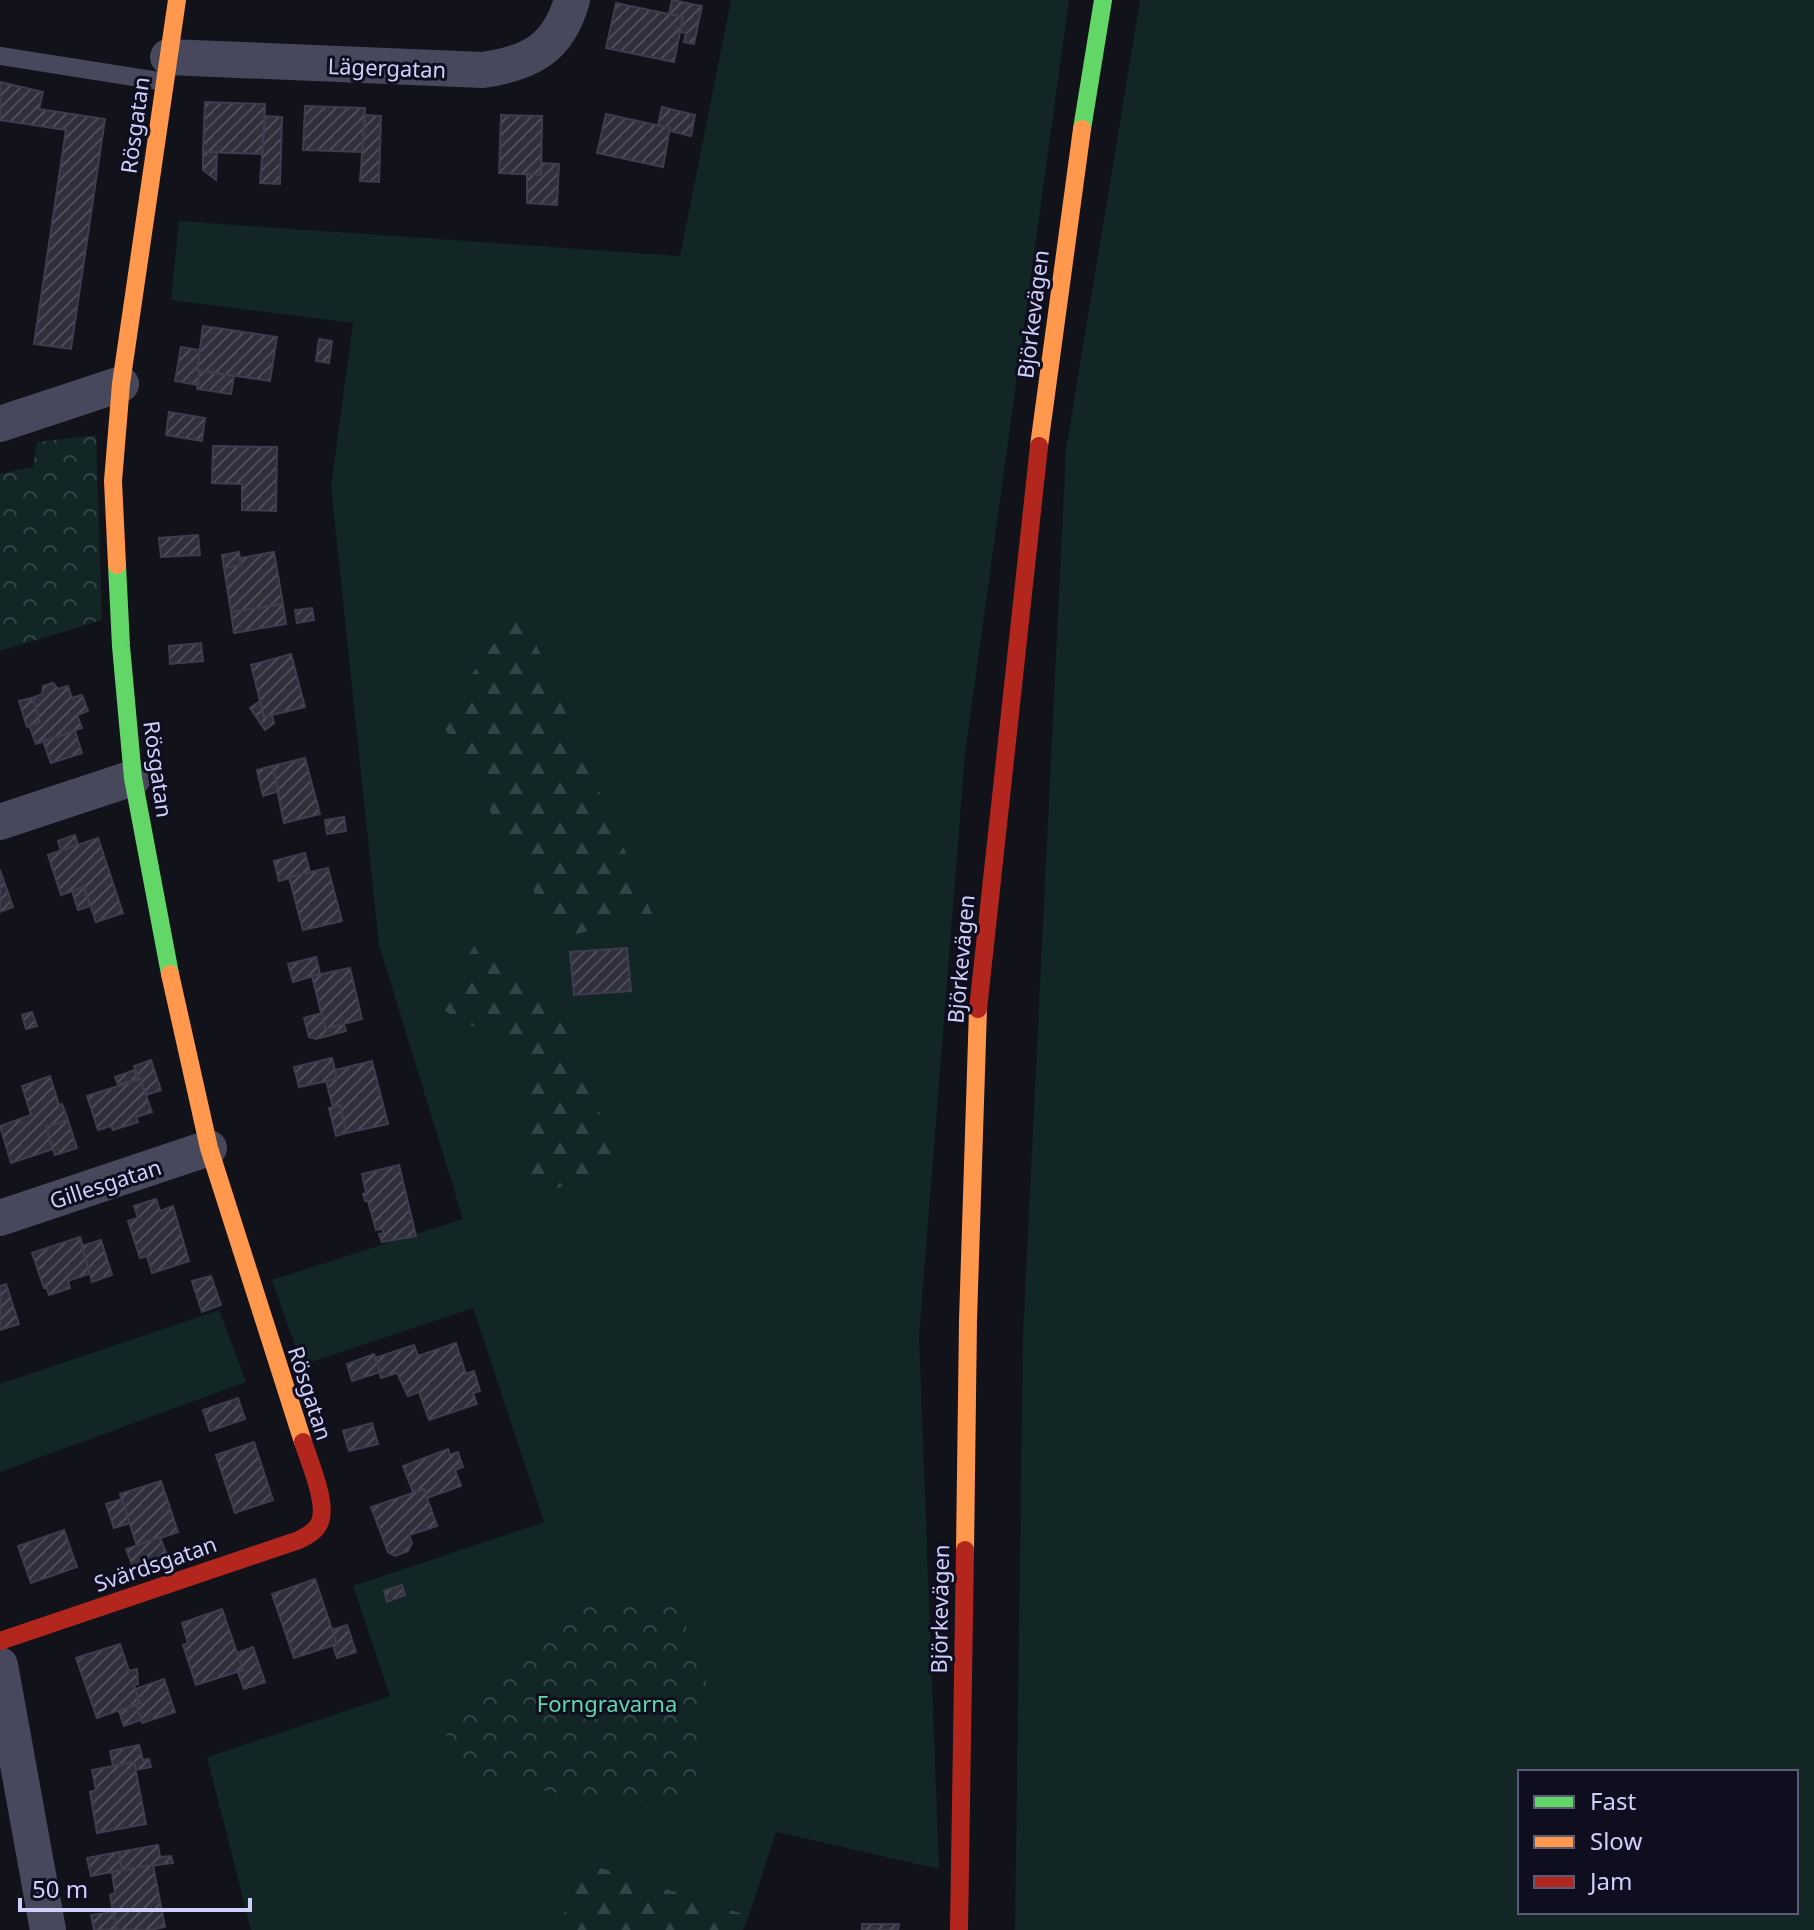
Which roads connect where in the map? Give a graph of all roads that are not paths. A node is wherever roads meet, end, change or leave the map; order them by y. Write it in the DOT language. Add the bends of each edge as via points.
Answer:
graph roads {
  1 [pos="177,0"];
  2 [pos="572,0"];
  3 [pos="1103,0"];
  4 [pos="0,56"];
  5 [pos="166,70"];
  6 [pos="121,384"];
  7 [pos="0,424"];
  8 [pos="133,778"];
  9 [pos="0,822"];
  10 [pos="209,1148"];
  11 [pos="0,1218"];
  12 [pos="321,1525"];
  13 [pos="0,1641"];
  14 [pos="0,1665"];
  15 [pos="48,1930"];
  16 [pos="959,1930"];
  1 -- 5 [label="main road, Rösgatan"];
  2 -- 5 [label="street, Lägergatan" via="559,32 534,57 511,66"];
  3 -- 16 [label="main road, Björkevägen" via="1073,183 1035,480 978,1008 967,1334"];
  4 -- 5 [label="lane"];
  5 -- 6 [label="main road, Rösgatan"];
  6 -- 7 [label="street"];
  6 -- 8 [label="main road, Rösgatan" via="113,481"];
  8 -- 9 [label="street"];
  8 -- 10 [label="main road, Rösgatan"];
  10 -- 11 [label="street, Gillesgatan"];
  10 -- 12 [label="main road, Rösgatan" via="322,1503"];
  12 -- 13 [label="main road, Svärdsgatan" via="299,1540"];
  14 -- 15 [label="street"];
}
